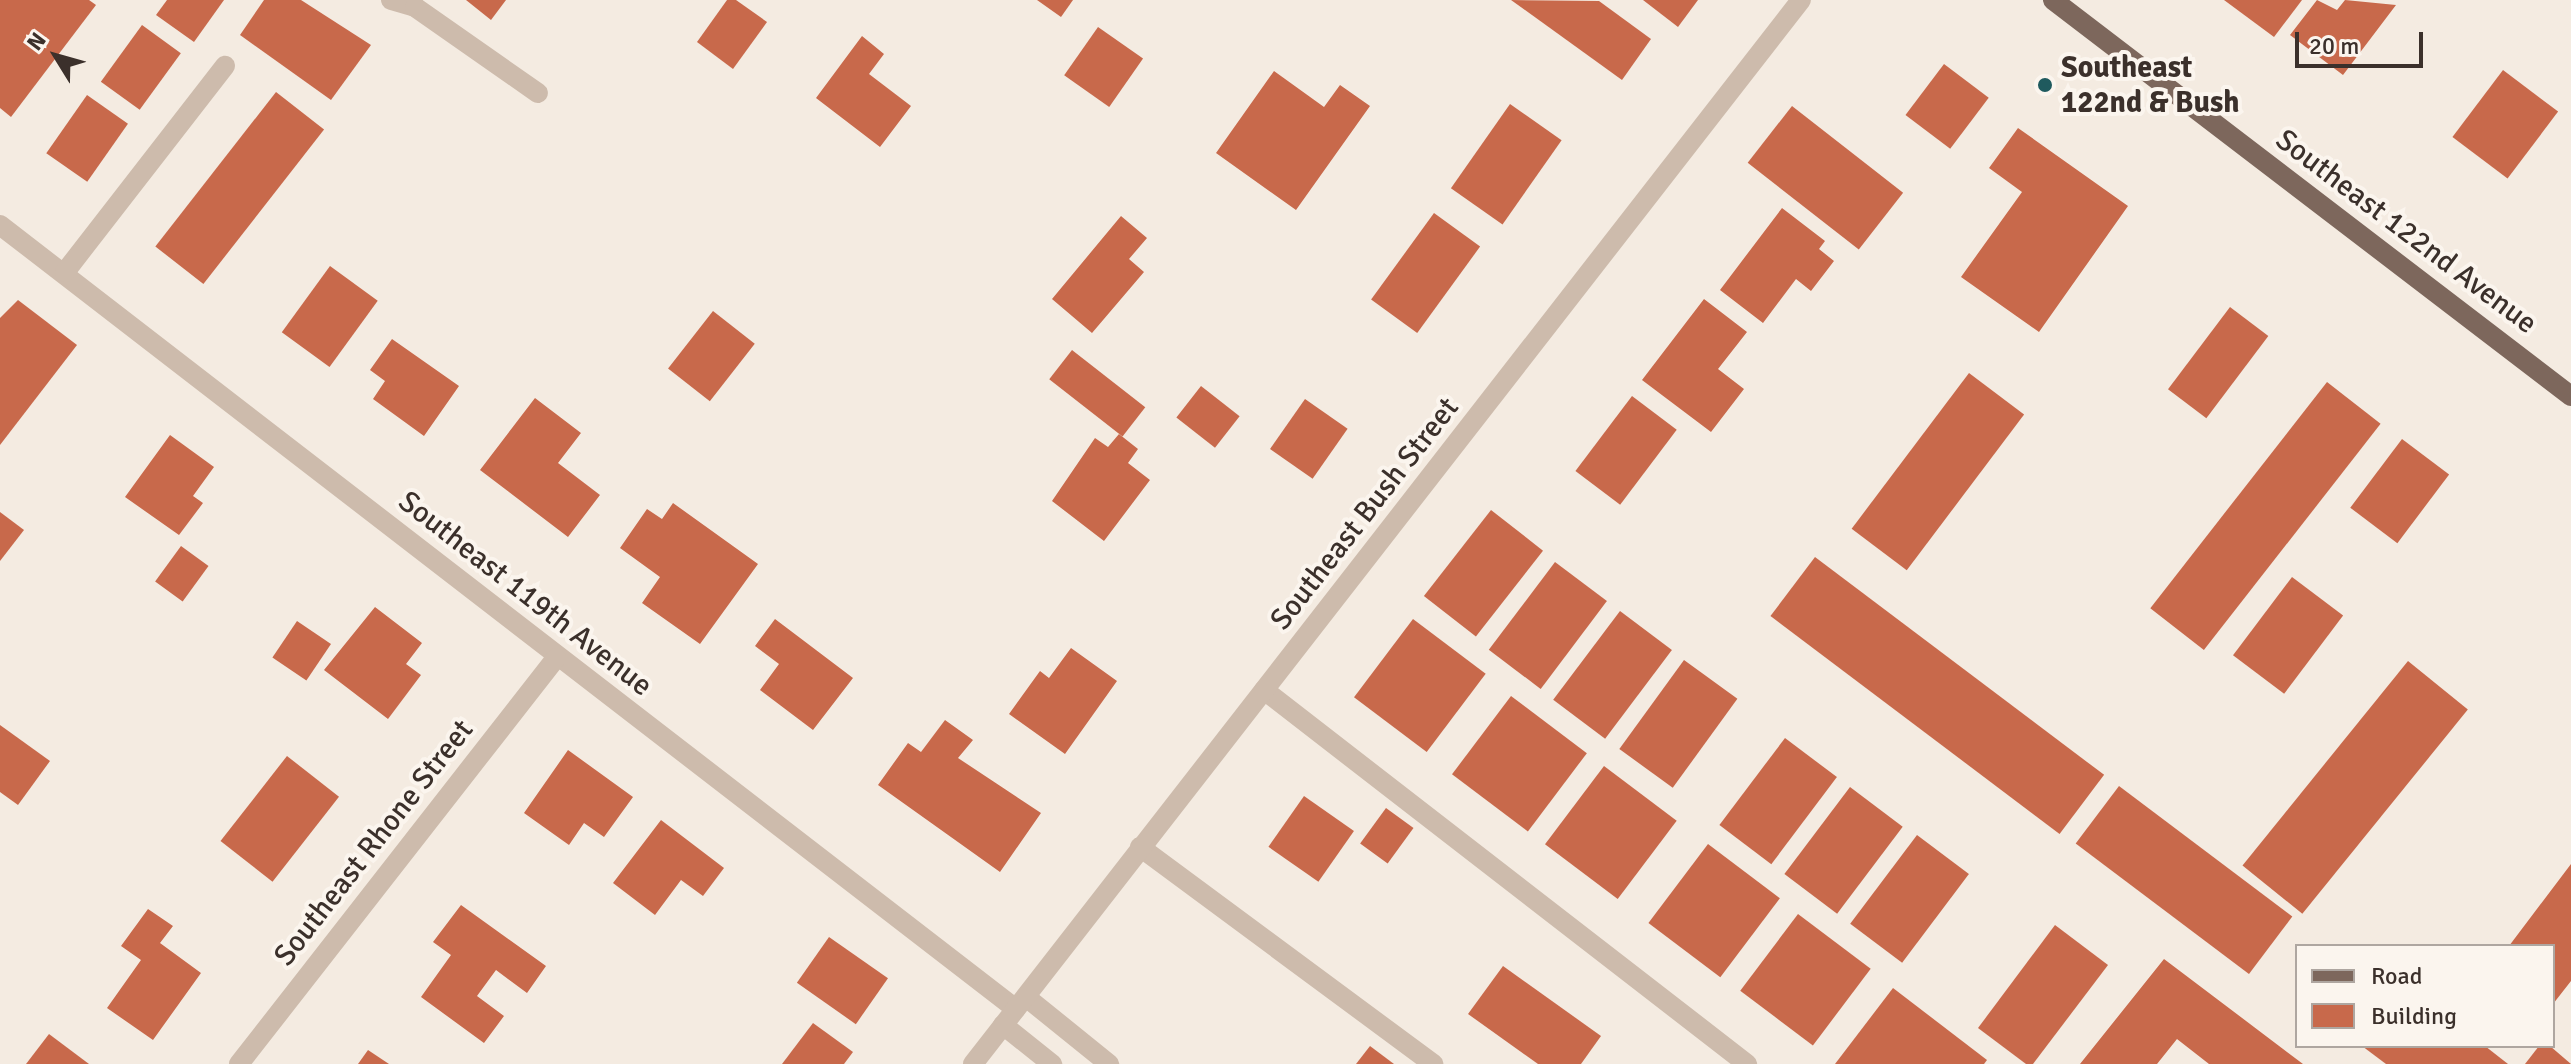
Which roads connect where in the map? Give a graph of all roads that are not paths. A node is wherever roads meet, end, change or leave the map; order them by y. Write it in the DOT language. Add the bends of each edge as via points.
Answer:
graph roads {
  1 [pos="391,0"];
  2 [pos="1801,0"];
  3 [pos="2053,0"];
  4 [pos="225,66"];
  5 [pos="538,93"];
  6 [pos="0,225"];
  7 [pos="65,272"];
  8 [pos="2571,396"];
  9 [pos="556,658"];
  10 [pos="1264,690"];
  11 [pos="1140,847"];
  12 [pos="1015,1010"];
  13 [pos="239,1064"];
  14 [pos="973,1064"];
  15 [pos="1052,1064"];
  16 [pos="1109,1064"];
  17 [pos="1433,1064"];
  18 [pos="1747,1064"];
  1 -- 5 [label="street" via="415,7"];
  2 -- 10 [label="street, Southeast Bush Street"];
  3 -- 8 [label="main road, Southeast 122nd Avenue"];
  4 -- 7 [label="street"];
  6 -- 7 [label="street, Southeast 119th Avenue"];
  7 -- 9 [label="street, Southeast 119th Avenue"];
  9 -- 12 [label="street, Southeast 119th Avenue"];
  9 -- 13 [label="street, Southeast Rhone Street"];
  10 -- 11 [label="street, Southeast Bush Street"];
  10 -- 18 [label="street"];
  11 -- 12 [label="street, Southeast Bush Street"];
  11 -- 17 [label="street"];
  12 -- 14 [label="street, Southeast Bush Street"];
  12 -- 15 [label="street"];
  12 -- 16 [label="street"];
}
